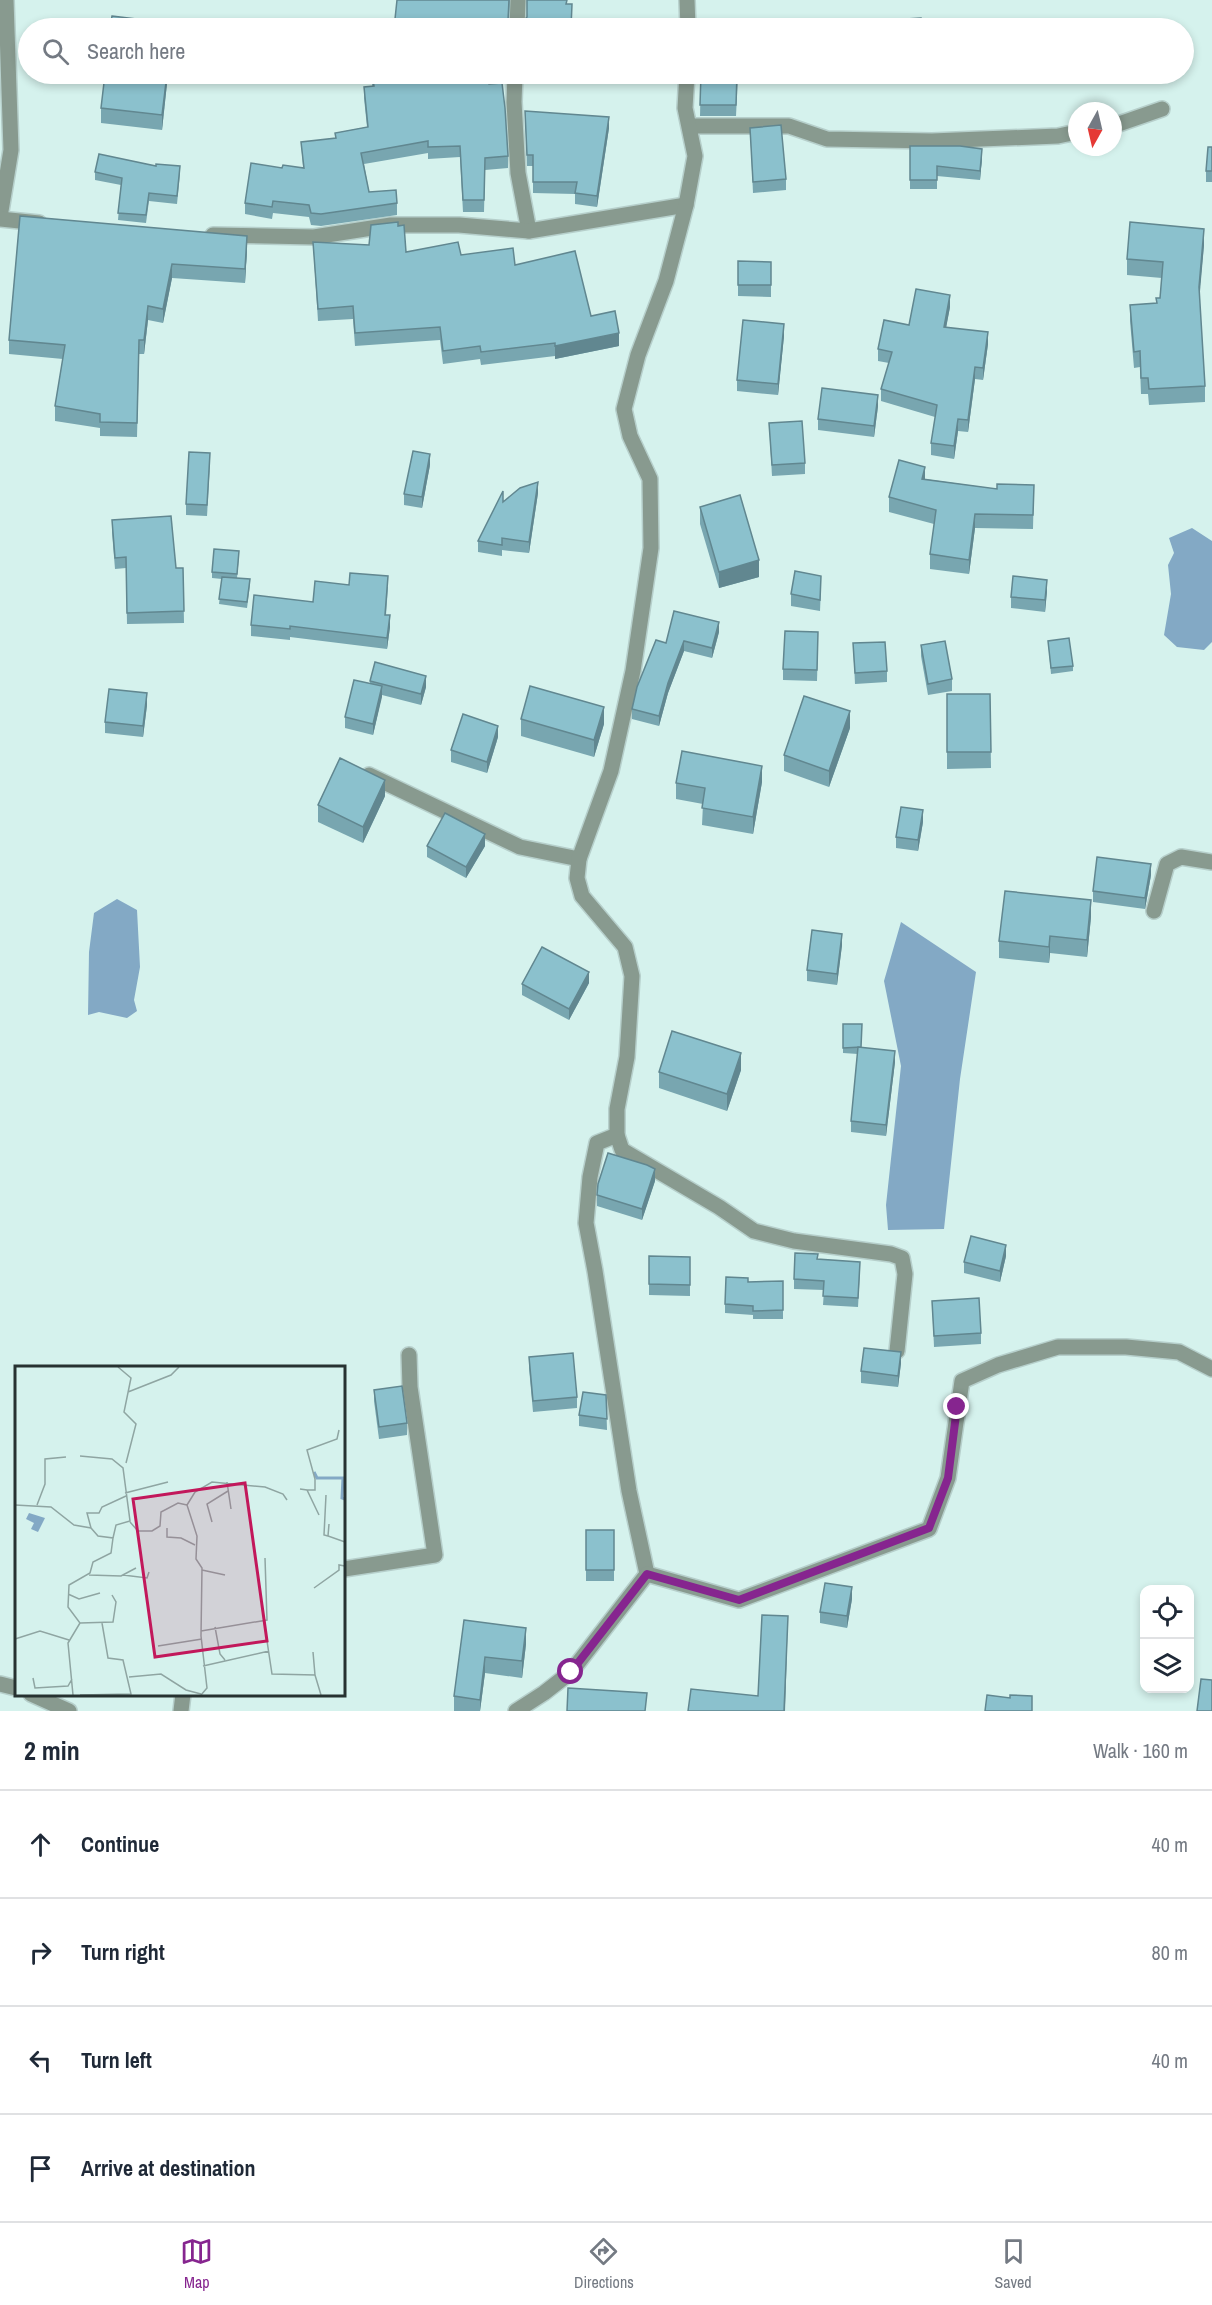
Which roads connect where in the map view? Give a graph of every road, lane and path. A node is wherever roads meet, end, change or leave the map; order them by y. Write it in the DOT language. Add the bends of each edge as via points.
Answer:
graph roads {
  1 [pos="6,0"];
  2 [pos="519,0"];
  3 [pos="687,0"];
  4 [pos="518,18"];
  5 [pos="688,18"];
  6 [pos="515,84"];
  7 [pos="686,84"];
  8 [pos="1162,109"];
  9 [pos="1122,123"];
  10 [pos="690,126"];
  11 [pos="1068,134"];
  12 [pos="686,205"];
  13 [pos="0,218"];
  14 [pos="56,224"];
  15 [pos="529,231"];
  16 [pos="202,235"];
  17 [pos="356,769"];
  18 [pos="579,859"];
  19 [pos="1212,862"];
  20 [pos="1154,911"];
  21 [pos="617,1135"];
  22 [pos="897,1351"];
  23 [pos="409,1355"];
  24 [pos="1212,1369"];
  25 [pos="345,1569"];
  26 [pos="647,1574"];
  27 [pos="0,1684"];
  28 [pos="15,1688"];
  29 [pos="33,1696"];
  30 [pos="183,1696"];
  31 [pos="69,1711"];
  32 [pos="181,1711"];
  33 [pos="516,1711"];
  1 -- 13 [label="street" via="11,150"];
  2 -- 4 [label="street"];
  3 -- 5 [label="street"];
  6 -- 15 [label="street" via="518,173"];
  7 -- 10 [label="street" via="685,108"];
  8 -- 9 [label="street"];
  10 -- 11 [label="street" via="789,126 826,139 932,141"];
  10 -- 12 [label="street" via="695,156"];
  12 -- 15 [label="street"];
  12 -- 18 [label="street" via="624,409 630,436 650,479 651,548 633,671 611,771"];
  13 -- 14 [label="street"];
  15 -- 16 [label="street" via="391,225 314,237"];
  17 -- 18 [label="street" via="520,847"];
  18 -- 21 [label="street" via="577,878 582,896 625,947 632,976"];
  19 -- 20 [label="street" via="1181,857 1167,864"];
  21 -- 22 [label="street" via="622,1150 754,1231 902,1258 905,1274"];
  21 -- 26 [label="street" via="597,1143 586,1223 629,1491"];
  23 -- 25 [label="street" via="410,1387 435,1555"];
  24 -- 26 [label="street" via="1179,1352 1126,1347 1058,1347 998,1365 962,1381 948,1478 929,1528 739,1600"];
  26 -- 33 [label="street" via="571,1672"];
  27 -- 28 [label="street"];
  29 -- 31 [label="street"];
  30 -- 32 [label="street"];
}
